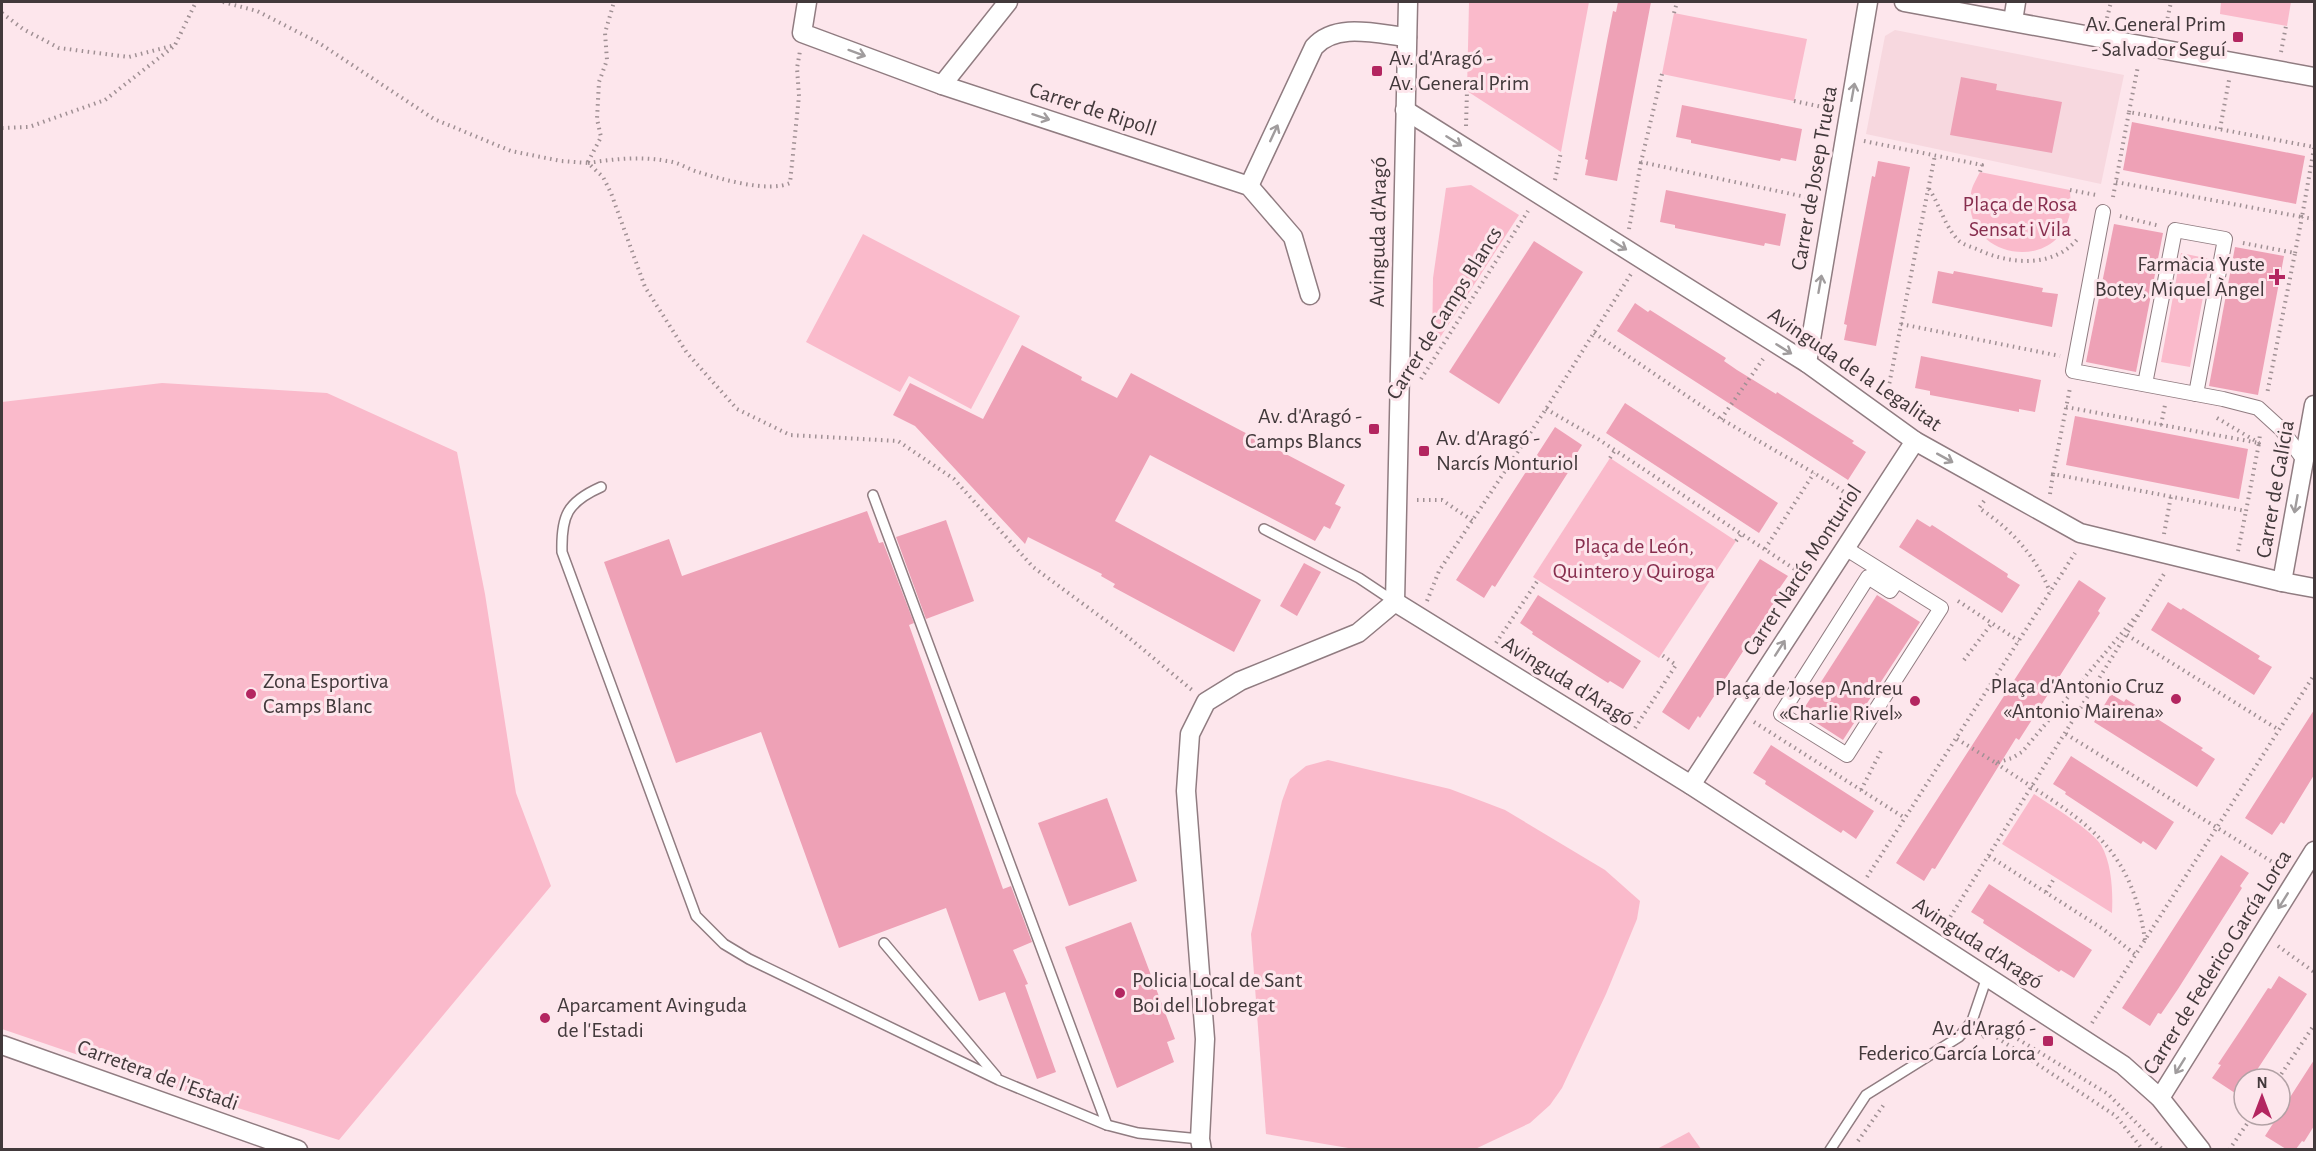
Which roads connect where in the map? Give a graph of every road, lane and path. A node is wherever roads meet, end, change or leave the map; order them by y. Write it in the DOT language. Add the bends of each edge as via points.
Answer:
graph roads {
  1 [pos="196,2"];
  2 [pos="222,2"];
  3 [pos="614,2"];
  4 [pos="807,2"];
  5 [pos="1008,2"];
  6 [pos="1408,2"];
  7 [pos="1677,2"];
  8 [pos="1868,2"];
  9 [pos="1904,2"];
  10 [pos="2016,2"];
  11 [pos="2171,2"];
  12 [pos="2,13"];
  13 [pos="1674,13"];
  14 [pos="2013,21"];
  15 [pos="802,33"];
  16 [pos="1407,37"];
  17 [pos="175,45"];
  18 [pos="2152,46"];
  19 [pos="2233,62"];
  20 [pos="1662,74"];
  21 [pos="2314,77"];
  22 [pos="942,85"];
  23 [pos="1467,91"];
  24 [pos="1794,101"];
  25 [pos="1404,110"];
  26 [pos="2129,112"];
  27 [pos="1849,113"];
  28 [pos="2,128"];
  29 [pos="2220,129"];
  30 [pos="1845,137"];
  31 [pos="2314,147"];
  32 [pos="1465,148"];
  33 [pos="1561,152"];
  34 [pos="1935,155"];
  35 [pos="1641,162"];
  36 [pos="588,163"];
  37 [pos="1980,172"];
  38 [pos="1249,186"];
  39 [pos="1928,188"];
  40 [pos="2070,190"];
  41 [pos="1551,202"];
  42 [pos="1834,203"];
  43 [pos="1530,208"];
  44 [pos="2098,209"];
  45 [pos="2301,217"];
  46 [pos="2314,219"];
  47 [pos="2175,230"];
  48 [pos="2082,233"];
  49 [pos="2225,239"];
  50 [pos="1625,248"];
  51 [pos="2295,253"];
  52 [pos="1632,273"];
  53 [pos="1310,295"];
  54 [pos="1901,324"];
  55 [pos="1594,333"];
  56 [pos="2035,351"];
  57 [pos="1762,360"];
  58 [pos="1807,363"];
  59 [pos="2145,384"];
  60 [pos="1417,386"];
  61 [pos="2196,394"];
  62 [pos="2314,405"];
  63 [pos="1546,409"];
  64 [pos="2263,413"];
  65 [pos="1883,417"];
  66 [pos="1721,419"];
  67 [pos="1915,441"];
  68 [pos="1615,450"];
  69 [pos="1610,458"];
  70 [pos="2304,460"];
  71 [pos="1814,473"];
  72 [pos="601,487"];
  73 [pos="873,495"];
  74 [pos="1849,496"];
  75 [pos="2171,496"];
  76 [pos="1427,500"];
  77 [pos="1979,508"];
  78 [pos="2246,511"];
  79 [pos="1473,521"];
  80 [pos="1264,529"];
  81 [pos="1742,533"];
  82 [pos="1736,541"];
  83 [pos="1845,548"];
  84 [pos="1765,549"];
  85 [pos="2073,555"];
  86 [pos="2168,555"];
  87 [pos="2235,571"];
  88 [pos="1803,574"];
  89 [pos="1538,580"];
  90 [pos="1897,581"];
  91 [pos="2282,582"];
  92 [pos="2314,588"];
  93 [pos="2050,592"];
  94 [pos="1395,602"];
  95 [pos="2147,603"];
  96 [pos="1420,618"];
  97 [pos="2127,635"];
  98 [pos="2019,641"];
  99 [pos="1662,655"];
  100 [pos="1486,659"];
  101 [pos="1964,660"];
  102 [pos="2314,675"];
  103 [pos="1206,702"];
  104 [pos="1738,712"];
  105 [pos="2280,730"];
  106 [pos="2066,734"];
  107 [pos="1957,739"];
  108 [pos="1624,744"];
  109 [pos="1881,751"];
  110 [pos="1996,763"];
  111 [pos="1691,785"];
  112 [pos="2032,788"];
  113 [pos="1861,790"];
  114 [pos="1905,818"];
  115 [pos="2217,828"];
  116 [pos="2314,851"];
  117 [pos="1989,856"];
  118 [pos="2055,877"];
  119 [pos="2298,877"];
  120 [pos="2046,892"];
  121 [pos="1857,893"];
  122 [pos="2262,935"];
  123 [pos="2145,941"];
  124 [pos="884,943"];
  125 [pos="1934,943"];
  126 [pos="2136,955"];
  127 [pos="2314,972"];
  128 [pos="1988,977"];
  129 [pos="1972,1021"];
  130 [pos="2314,1025"];
  131 [pos="1989,1032"];
  132 [pos="1980,1038"];
  133 [pos="2082,1038"];
  134 [pos="2,1045"];
  135 [pos="2286,1067"];
  136 [pos="999,1080"];
  137 [pos="1889,1098"];
  138 [pos="2160,1098"];
  139 [pos="1107,1125"];
  140 [pos="2245,1127"];
  141 [pos="1201,1144"];
  142 [pos="1851,1146"];
  143 [pos="298,1149"];
  144 [pos="1830,1149"];
  145 [pos="2143,1149"];
  146 [pos="2163,1149"];
  147 [pos="2201,1149"];
  148 [pos="2229,1149"];
  1 -- 17 [label="path"];
  2 -- 36 [label="path" via="256,10 320,42 434,119 511,151"];
  3 -- 36 [label="path" via="605,33 606,60 599,82 597,119 601,137"];
  4 -- 15 [label="street"];
  5 -- 22 [label="street"];
  6 -- 16 [label="street, Avinguda d'Aragó"];
  7 -- 13 [label="path"];
  27 -- 8 [label="street, Carrer de Josep Trueta, one-way"];
  9 -- 14 [label="street"];
  10 -- 14 [label="street"];
  11 -- 18 [label="path"];
  12 -- 17 [label="path" via="59,48 129,57"];
  14 -- 18 [label="street"];
  15 -- 22 [label="street, Carrer de Ripoll, one-way"];
  15 -- 36 [label="path" via="790,183 781,187 751,185 669,161 626,158"];
  16 -- 25 [label="street, Avinguda d'Aragó"];
  38 -- 16 [label="street, one-way" via="1320,40 1333,33 1355,32"];
  17 -- 28 [label="path" via="105,100 29,128"];
  18 -- 19 [label="street"];
  18 -- 26 [label="path"];
  19 -- 21 [label="street"];
  19 -- 29 [label="path"];
  20 -- 35 [label="path"];
  22 -- 38 [label="street, Carrer de Ripoll, one-way"];
  23 -- 32 [label="path"];
  24 -- 27 [label="path"];
  25 -- 32 [label="street, Avinguda de la Legalitat, one-way"];
  25 -- 94 [label="street, Avinguda d'Aragó"];
  26 -- 29 [label="path"];
  26 -- 45 [label="path" via="2116,182"];
  27 -- 30 [label="street, Carrer de Josep Trueta"];
  29 -- 31 [label="path"];
  30 -- 34 [label="path"];
  30 -- 42 [label="street, Carrer de Josep Trueta"];
  31 -- 45 [label="path"];
  32 -- 41 [label="street, Avinguda de la Legalitat"];
  33 -- 41 [label="path"];
  34 -- 37 [label="path" via="1982,165"];
  34 -- 39 [label="path"];
  35 -- 42 [label="path"];
  35 -- 50 [label="path"];
  36 -- 103 [label="path" via="603,177 611,193 645,287 687,353 737,409 790,435 898,441 954,480 1033,567 1128,637"];
  38 -- 53 [label="street" via="1293,237"];
  39 -- 48 [label="path" via="1959,242 1989,255 2023,262 2048,260 2072,248"];
  39 -- 54 [label="path"];
  40 -- 44 [label="path" via="2094,195"];
  41 -- 50 [label="street, Avinguda de la Legalitat, one-way"];
  58 -- 42 [label="street, Carrer de Josep Trueta, one-way"];
  43 -- 60 [label="path, Carrer de Camps Blancs"];
  44 -- 47 [label="path"];
  44 -- 59 [label="street" via="2073,371"];
  45 -- 46 [label="path"];
  45 -- 51 [label="path"];
  47 -- 49 [label="street"];
  47 -- 59 [label="street"];
  49 -- 51 [label="path"];
  49 -- 61 [label="street"];
  50 -- 58 [label="street, Avinguda de la Legalitat, one-way"];
  51 -- 64 [label="path"];
  52 -- 55 [label="path"];
  54 -- 56 [label="path"];
  54 -- 65 [label="path"];
  55 -- 63 [label="path"];
  55 -- 66 [label="path"];
  57 -- 66 [label="path"];
  58 -- 65 [label="street, Avinguda de la Legalitat"];
  59 -- 61 [label="street"];
  61 -- 64 [label="street" via="2258,408"];
  62 -- 70 [label="street, Carrer de Galícia"];
  63 -- 68 [label="path"];
  63 -- 79 [label="path"];
  64 -- 70 [label="street" via="2281,429"];
  65 -- 67 [label="street, Avinguda de la Legalitat"];
  66 -- 71 [label="path"];
  67 -- 83 [label="street, Carrer Narcís Monturiol"];
  67 -- 86 [label="street, Avinguda de la Legalitat, one-way" via="2080,533"];
  68 -- 69 [label="path"];
  68 -- 81 [label="path"];
  70 -- 91 [label="street, Carrer de Galícia, one-way"];
  71 -- 74 [label="path"];
  71 -- 84 [label="path"];
  72 -- 136 [label="lane" via="576,500 566,514 562,552 696,916 724,944 749,959"];
  73 -- 139 [label="lane"];
  75 -- 78 [label="path"];
  75 -- 78 [label="path" via="2053,474 2066,407 2259,443"];
  75 -- 86 [label="path"];
  76 -- 79 [label="path" via="1442,500"];
  77 -- 93 [label="path" via="2026,549"];
  78 -- 87 [label="path"];
  79 -- 96 [label="path" via="1439,572"];
  80 -- 94 [label="lane" via="1359,578"];
  81 -- 82 [label="path"];
  81 -- 84 [label="path"];
  83 -- 90 [label="street"];
  104 -- 83 [label="street, Carrer Narcís Monturiol, one-way"];
  84 -- 88 [label="path"];
  85 -- 93 [label="path"];
  86 -- 87 [label="street, Avinguda de la Legalitat"];
  86 -- 95 [label="path"];
  87 -- 91 [label="street, Avinguda de la Legalitat"];
  89 -- 100 [label="path"];
  90 -- 90 [label="street" via="1941,608 1847,756 1781,714 1868,577 1890,591"];
  91 -- 92 [label="street, Avinguda de la Legalitat"];
  93 -- 98 [label="path"];
  94 -- 96 [label="street, Avinguda d'Aragó"];
  94 -- 103 [label="street" via="1358,633 1240,681"];
  95 -- 97 [label="path"];
  95 -- 110 [label="path" via="2030,745 2012,758"];
  96 -- 100 [label="street, Avinguda d'Aragó"];
  97 -- 105 [label="path"];
  97 -- 106 [label="path"];
  98 -- 101 [label="path" via="1992,623"];
  98 -- 107 [label="path"];
  99 -- 108 [label="path" via="1676,665"];
  100 -- 108 [label="street, Avinguda d'Aragó"];
  102 -- 105 [label="path"];
  103 -- 141 [label="street" via="1190,734 1186,791 1205,1038"];
  104 -- 111 [label="street, Carrer Narcís Monturiol"];
  104 -- 113 [label="path"];
  105 -- 115 [label="path"];
  106 -- 112 [label="path"];
  106 -- 115 [label="path"];
  107 -- 110 [label="path"];
  107 -- 114 [label="path"];
  108 -- 111 [label="street, Avinguda d'Aragó"];
  109 -- 113 [label="path"];
  110 -- 112 [label="path"];
  111 -- 121 [label="street, Avinguda d'Aragó"];
  112 -- 117 [label="path"];
  112 -- 123 [label="path" via="2083,822 2115,855 2136,900"];
  113 -- 114 [label="path"];
  114 -- 121 [label="path"];
  115 -- 119 [label="path"];
  115 -- 123 [label="path"];
  116 -- 119 [label="street, Carrer de Federico García Lorca"];
  117 -- 120 [label="path"];
  117 -- 125 [label="path"];
  118 -- 120 [label="path"];
  119 -- 122 [label="street, Carrer de Federico García Lorca, one-way"];
  120 -- 126 [label="path"];
  121 -- 125 [label="street, Avinguda d'Aragó"];
  122 -- 127 [label="path"];
  122 -- 138 [label="street, Carrer de Federico García Lorca, one-way"];
  123 -- 126 [label="path"];
  124 -- 136 [label="lane"];
  125 -- 128 [label="street, Avinguda d'Aragó"];
  126 -- 133 [label="path"];
  128 -- 129 [label="lane"];
  128 -- 133 [label="street, Avinguda d'Aragó"];
  129 -- 131 [label="path"];
  129 -- 144 [label="lane" via="1959,1037 1866,1095"];
  130 -- 135 [label="path"];
  131 -- 132 [label="path"];
  131 -- 145 [label="path" via="2116,1116"];
  131 -- 146 [label="path" via="1998,1027 2108,1094"];
  133 -- 138 [label="street, Avinguda d'Aragó" via="2123,1065"];
  134 -- 143 [label="street, Carretera de l'Estadi"];
  136 -- 139 [label="lane"];
  137 -- 142 [label="path"];
  138 -- 147 [label="street, Avinguda d'Aragó"];
  139 -- 141 [label="lane"];
  140 -- 148 [label="path"];
}
